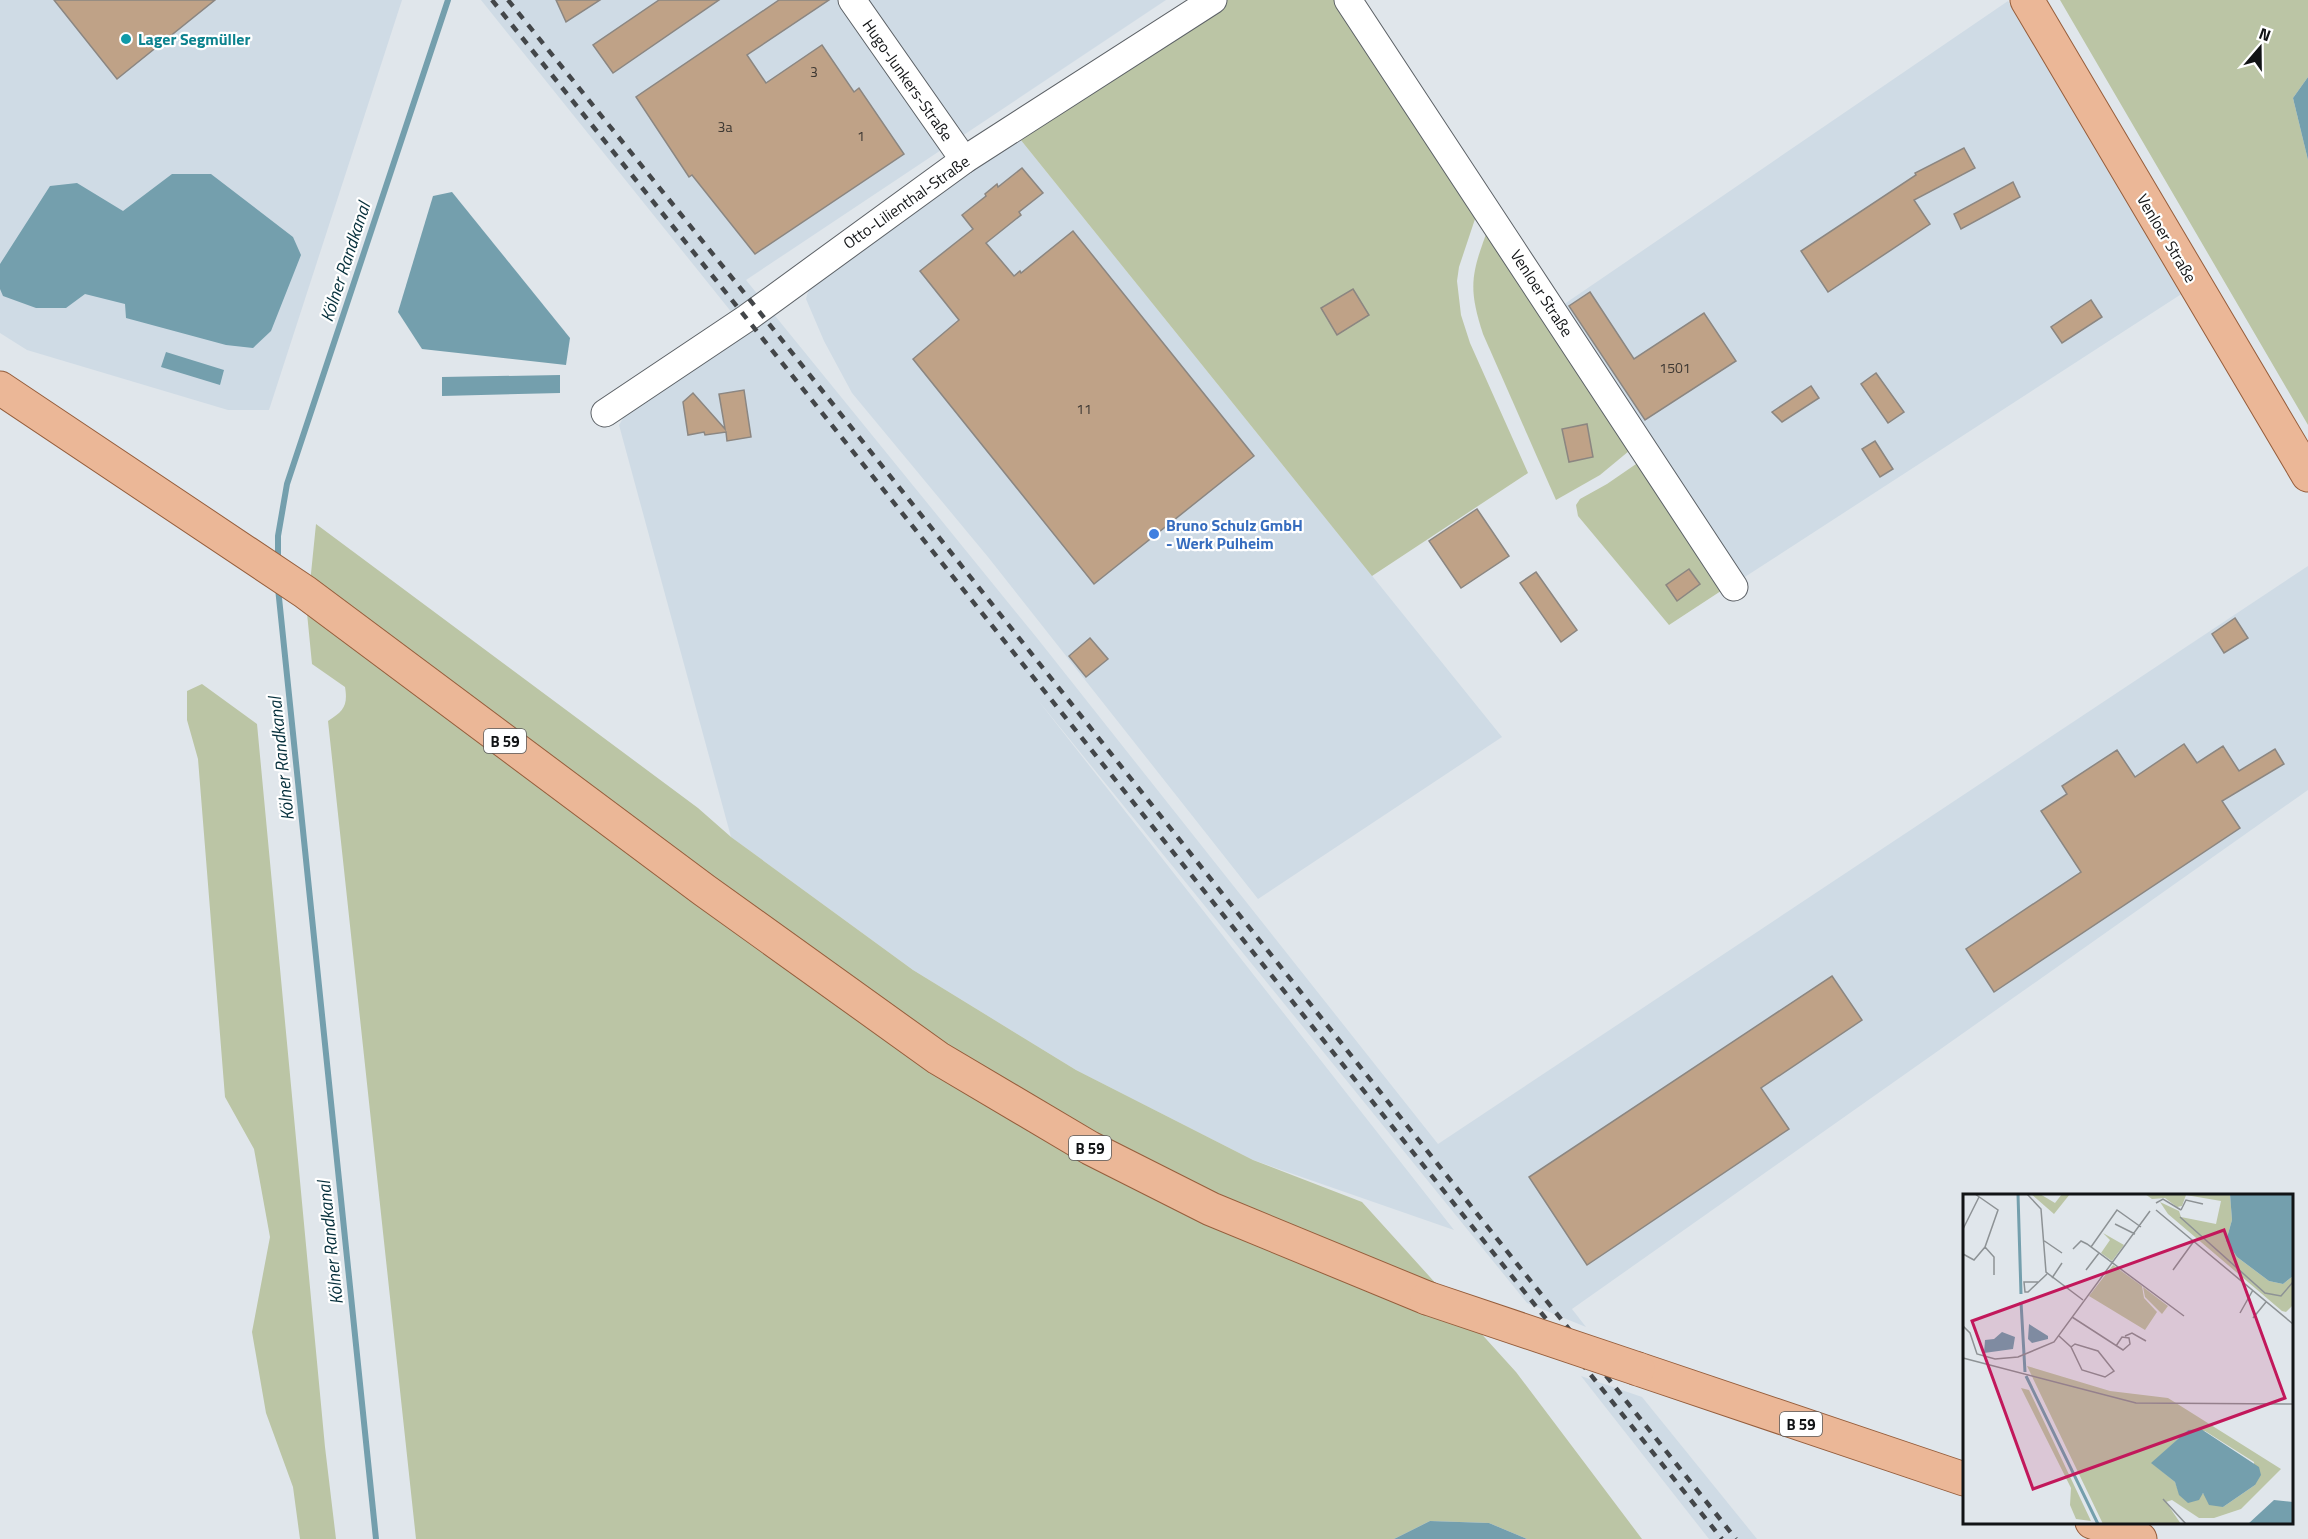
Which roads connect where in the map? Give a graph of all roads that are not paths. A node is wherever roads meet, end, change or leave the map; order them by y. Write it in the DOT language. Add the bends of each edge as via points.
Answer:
graph roads {
  1 [pos="852,0"];
  2 [pos="1213,0"];
  3 [pos="1348,0"];
  4 [pos="2028,0"];
  5 [pos="964,160"];
  6 [pos="0,388"];
  7 [pos="605,413"];
  8 [pos="2308,476"];
  9 [pos="1734,587"];
  10 [pos="1963,1478"];
  11 [pos="2098,1524"];
  12 [pos="2140,1539"];
  1 -- 5 [label="street, Hugo-Junkers-Straße"];
  2 -- 5 [label="street, Otto-Lilienthal-Straße"];
  3 -- 9 [label="street, Venloer Straße"];
  4 -- 8 [label="main road, Venloer Straße"];
  5 -- 7 [label="street, Otto-Lilienthal-Straße" via="747,318"];
  6 -- 10 [label="main road, B 59, bridge" via="305,592 704,890 938,1058 1090,1148 1211,1209 1427,1298"];
  11 -- 12 [label="main road"];
}
